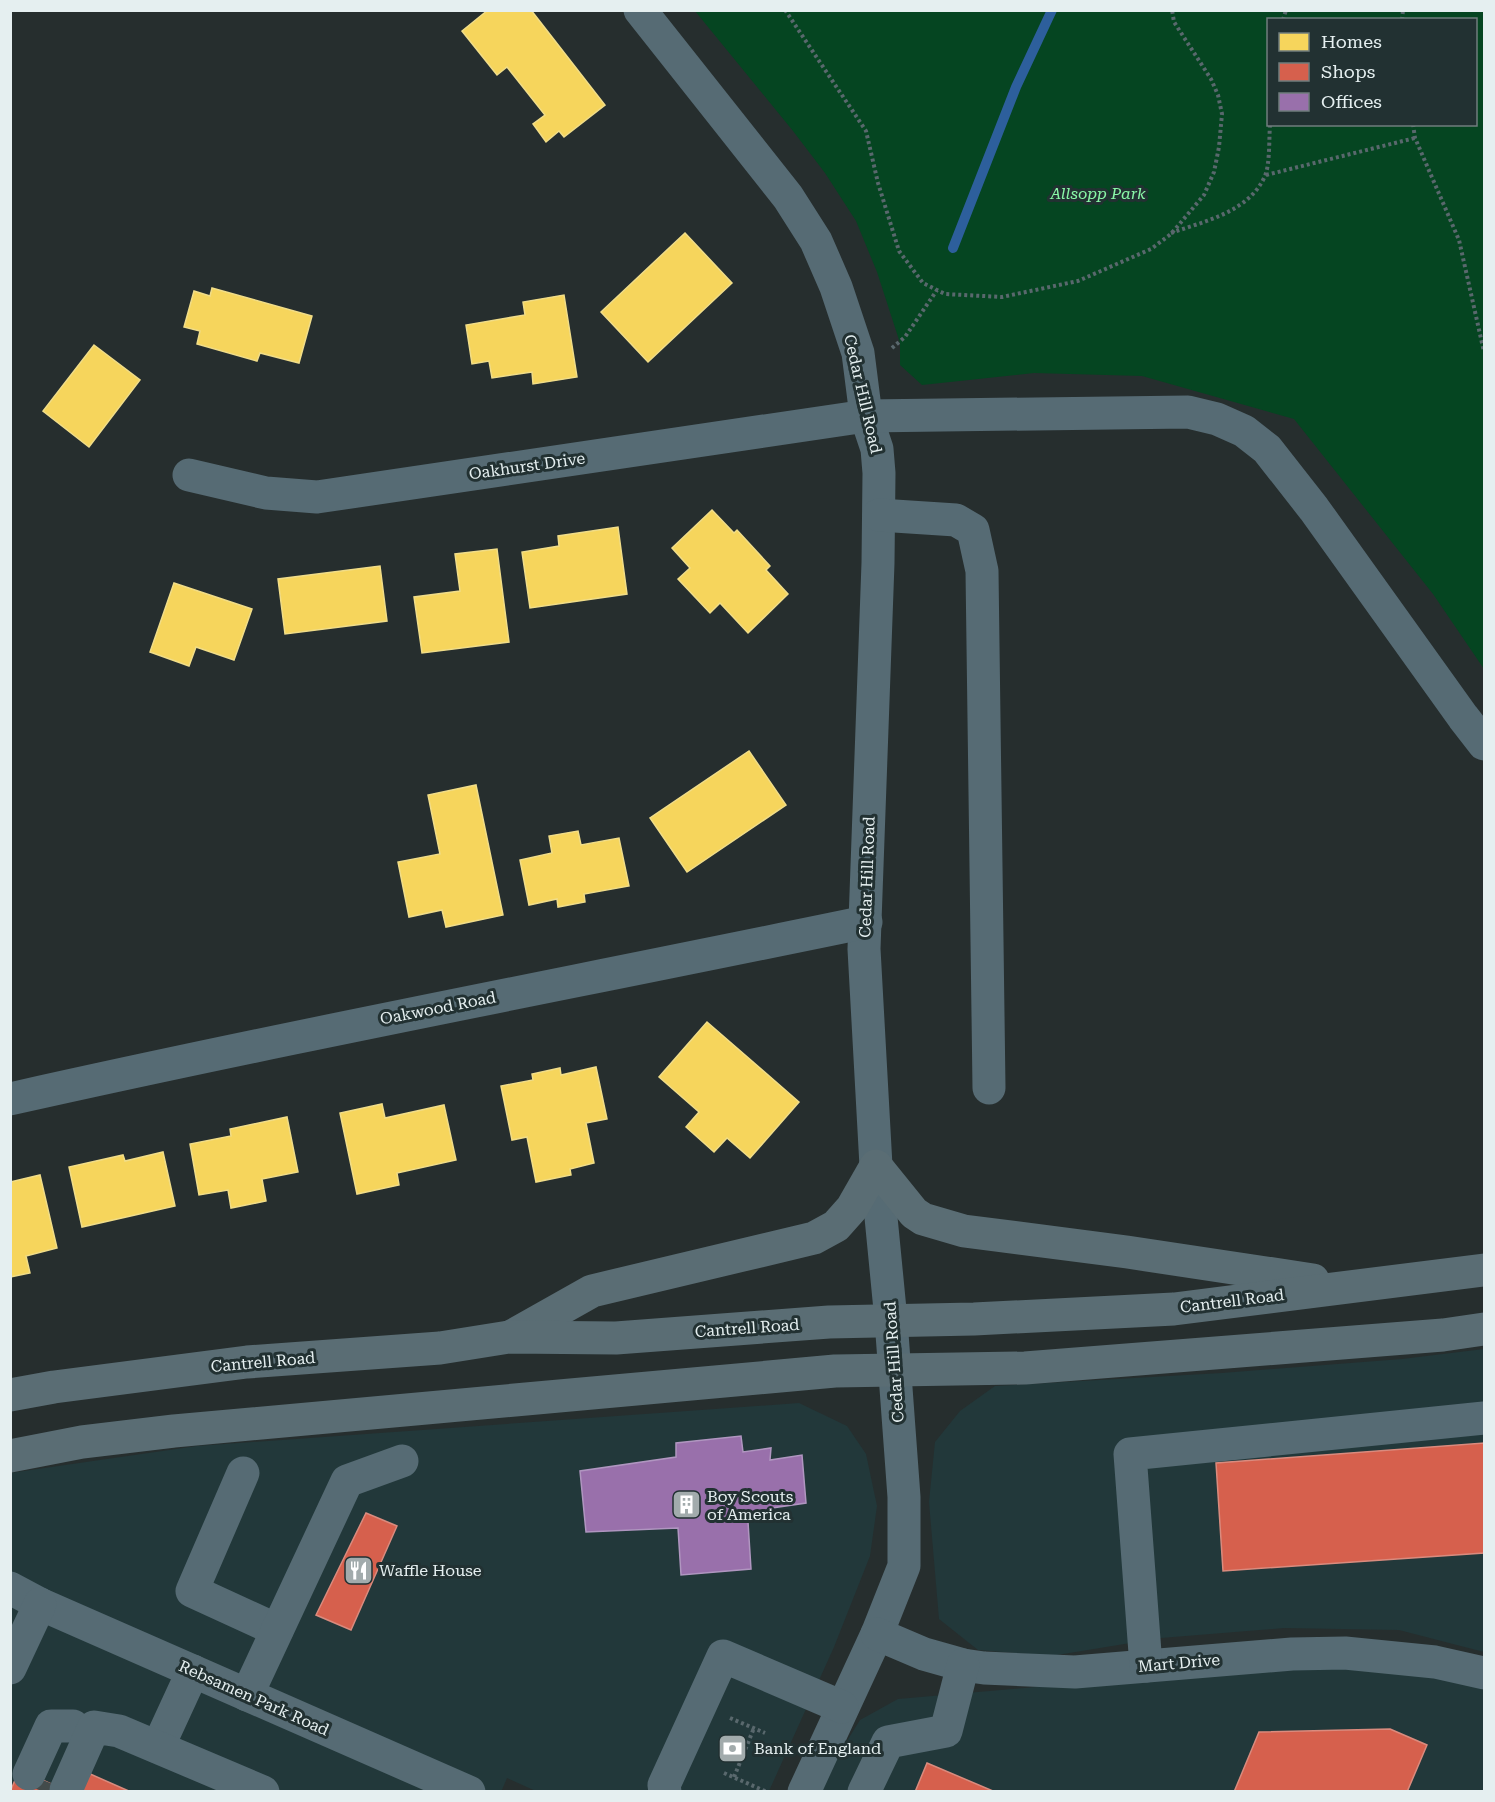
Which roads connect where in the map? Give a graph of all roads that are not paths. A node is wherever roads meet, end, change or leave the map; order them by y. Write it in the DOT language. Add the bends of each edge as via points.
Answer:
graph roads {
  1 [pos="640,10"];
  2 [pos="866,416"];
  3 [pos="189,475"];
  4 [pos="879,515"];
  5 [pos="1485,744"];
  6 [pos="866,922"];
  7 [pos="990,1088"];
  8 [pos="10,1099"];
  9 [pos="876,1166"];
  10 [pos="1485,1270"];
  11 [pos="1351,1286"];
  12 [pos="891,1320"];
  13 [pos="1485,1329"];
  14 [pos="509,1337"];
  15 [pos="895,1371"];
  16 [pos="10,1395"];
  17 [pos="1485,1418"];
  18 [pos="10,1456"];
  19 [pos="402,1461"];
  20 [pos="243,1473"];
  21 [pos="10,1588"];
  22 [pos="25,1600"];
  23 [pos="277,1630"];
  24 [pos="877,1634"];
  25 [pos="963,1665"];
  26 [pos="1146,1666"];
  27 [pos="10,1668"];
  28 [pos="193,1671"];
  29 [pos="1485,1673"];
  30 [pos="248,1695"];
  31 [pos="842,1707"];
  32 [pos="158,1747"];
  33 [pos="48,1782"];
  34 [pos="263,1791"];
  35 [pos="469,1791"];
  36 [pos="665,1791"];
  37 [pos="804,1791"];
  38 [pos="864,1791"];
  1 -- 2 [label="street, Cedar Hill Road" via="789,197 816,241 858,353"];
  2 -- 3 [label="street, Oakhurst Drive" via="317,497 266,494"];
  2 -- 4 [label="street, Cedar Hill Road" via="877,449"];
  2 -- 5 [label="street, Oakhurst Drive" via="1188,412 1244,431 1267,449 1314,509"];
  4 -- 6 [label="street, Cedar Hill Road"];
  4 -- 7 [label="street" via="956,520 973,530 982,571"];
  6 -- 8 [label="street, Oakwood Road" via="452,1004"];
  6 -- 9 [label="street, Cedar Hill Road" via="864,949"];
  9 -- 11 [label="main road" via="914,1213 964,1231"];
  9 -- 12 [label="street, Cedar Hill Road"];
  9 -- 14 [label="main road" via="852,1208 836,1226 814,1238 592,1291"];
  10 -- 11 [label="main road, Cantrell Road"];
  11 -- 12 [label="main road, Cantrell Road" via="1174,1309"];
  12 -- 14 [label="main road, Cantrell Road" via="616,1338"];
  12 -- 15 [label="street, Cedar Hill Road"];
  13 -- 15 [label="main road" via="1025,1368"];
  14 -- 16 [label="main road, Cantrell Road" via="440,1348 247,1362"];
  15 -- 18 [label="main road" via="834,1371 174,1431"];
  15 -- 24 [label="street, Cedar Hill Road" via="904,1497 903,1566"];
  17 -- 26 [label="street" via="1130,1455"];
  19 -- 23 [label="street" via="347,1481"];
  20 -- 23 [label="street" via="192,1591"];
  21 -- 22 [label="street, Rebsamen Park Road"];
  22 -- 27 [label="street"];
  22 -- 28 [label="street, Rebsamen Park Road"];
  23 -- 30 [label="street"];
  24 -- 25 [label="street, Mart Drive"];
  24 -- 31 [label="street, Cedar Hill Road"];
  25 -- 26 [label="street, Mart Drive" via="1075,1672"];
  25 -- 38 [label="street" via="946,1731 888,1742"];
  26 -- 29 [label="street, Mart Drive" via="1345,1653 1435,1662"];
  28 -- 30 [label="street, Rebsamen Park Road"];
  28 -- 32 [label="street"];
  30 -- 35 [label="street, Rebsamen Park Road"];
  31 -- 36 [label="street" via="723,1656 664,1785"];
  31 -- 37 [label="street, Cedar Hill Road"];
  32 -- 33 [label="street" via="96,1728"];
  32 -- 34 [label="street"];
}
